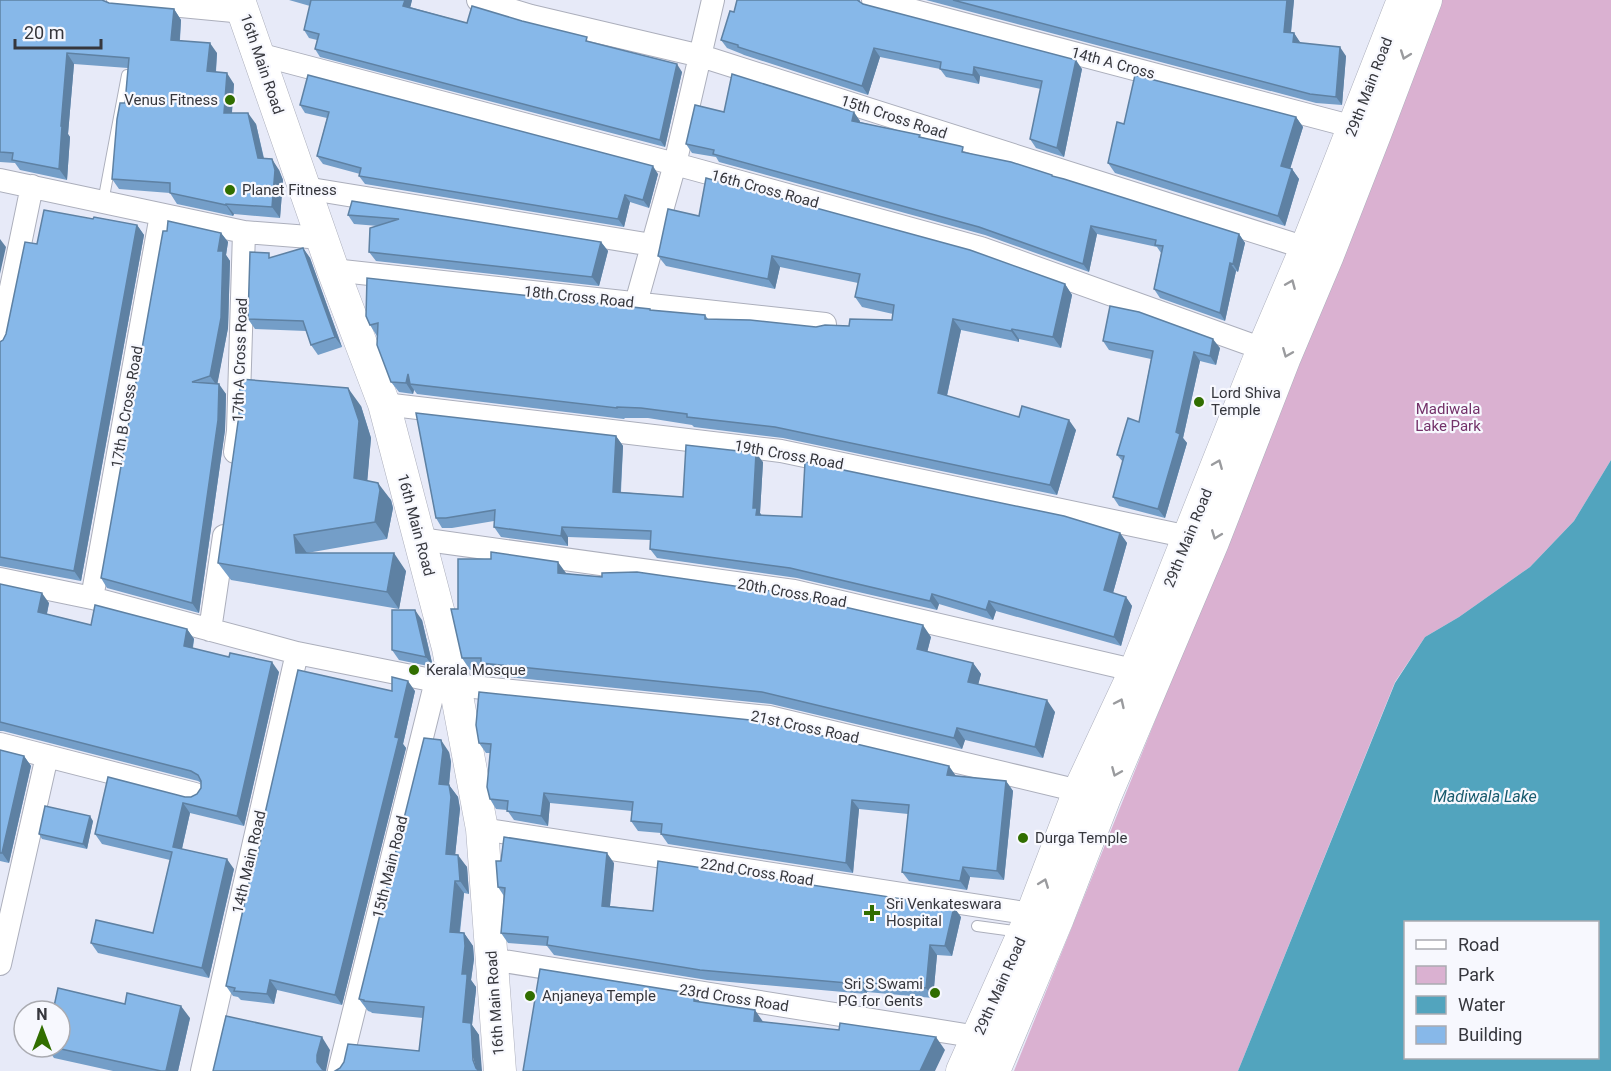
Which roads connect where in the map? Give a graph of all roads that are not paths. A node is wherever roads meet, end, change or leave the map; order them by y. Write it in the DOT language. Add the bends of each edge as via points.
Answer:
graph roads {
  1 [pos="118,0"];
  2 [pos="478,0"];
  3 [pos="713,0"];
  4 [pos="873,0"];
  5 [pos="1403,0"];
  6 [pos="1426,0"];
  7 [pos="241,6"];
  8 [pos="533,8"];
  9 [pos="258,54"];
  10 [pos="701,56"];
  11 [pos="127,75"];
  12 [pos="1354,127"];
  13 [pos="675,164"];
  14 [pos="0,180"];
  15 [pos="32,186"];
  16 [pos="304,188"];
  17 [pos="103,202"];
  18 [pos="161,215"];
  19 [pos="244,232"];
  20 [pos="322,238"];
  21 [pos="652,245"];
  22 [pos="1306,248"];
  23 [pos="333,270"];
  24 [pos="636,303"];
  25 [pos="825,324"];
  26 [pos="0,341"];
  27 [pos="1263,349"];
  28 [pos="384,404"];
  29 [pos="231,478"];
  30 [pos="227,513"];
  31 [pos="1189,537"];
  32 [pos="420,539"];
  33 [pos="0,579"];
  34 [pos="92,598"];
  35 [pos="210,630"];
  36 [pos="297,653"];
  37 [pos="1146,674"];
  38 [pos="445,683"];
  39 [pos="0,744"];
  40 [pos="47,756"];
  41 [pos="1079,791"];
  42 [pos="195,794"];
  43 [pos="482,829"];
  44 [pos="9,878"];
  45 [pos="1028,923"];
  46 [pos="977,926"];
  47 [pos="491,959"];
  48 [pos="0,964"];
  49 [pos="978,1036"];
  50 [pos="202,1071"];
  51 [pos="339,1071"];
  52 [pos="500,1071"];
  53 [pos="962,1071"];
  54 [pos="994,1071"];
  1 -- 7 [label="street"];
  2 -- 8 [label="street, 15th Cross Road"];
  3 -- 10 [label="street"];
  4 -- 12 [label="street, 14th A Cross"];
  5 -- 12 [label="main road, 29th Main Road"];
  6 -- 37 [label="main road, 29th Main Road, one-way" via="1213,542"];
  7 -- 9 [label="main road, 16th Main Road"];
  8 -- 10 [label="street, 15th Cross Road"];
  9 -- 13 [label="street, 16th Cross Road"];
  9 -- 16 [label="main road, 16th Main Road"];
  10 -- 13 [label="street"];
  10 -- 22 [label="street, 15th Cross Road"];
  11 -- 17 [label="lane"];
  12 -- 22 [label="main road, 29th Main Road"];
  13 -- 21 [label="street"];
  13 -- 27 [label="street, 16th Cross Road" via="981,248"];
  14 -- 15 [label="street"];
  15 -- 17 [label="street"];
  15 -- 26 [label="street"];
  16 -- 20 [label="main road, 16th Main Road"];
  16 -- 21 [label="street"];
  17 -- 18 [label="street"];
  18 -- 19 [label="street"];
  18 -- 34 [label="street, 17th B Cross Road"];
  19 -- 20 [label="street"];
  19 -- 29 [label="street, 17th A Cross Road" via="238,431"];
  20 -- 23 [label="main road, 16th Main Road"];
  21 -- 24 [label="street"];
  27 -- 22 [label="main road, 29th Main Road, one-way"];
  23 -- 24 [label="street, 18th Cross Road"];
  23 -- 28 [label="main road, 16th Main Road"];
  24 -- 25 [label="street, 18th Cross Road"];
  31 -- 27 [label="main road, 29th Main Road, one-way"];
  28 -- 31 [label="street, 19th Cross Road" via="781,451"];
  28 -- 32 [label="main road, 16th Main Road"];
  30 -- 35 [label="street"];
  31 -- 37 [label="main road, 29th Main Road"];
  32 -- 37 [label="street, 20th Cross Road" via="794,591"];
  32 -- 38 [label="main road, 16th Main Road" via="448,648"];
  33 -- 34 [label="street, 21st Cross Road"];
  34 -- 35 [label="street, 21st Cross Road"];
  35 -- 36 [label="street, 21st Cross Road"];
  36 -- 38 [label="street, 21st Cross Road"];
  36 -- 50 [label="street, 14th Main Road"];
  41 -- 37 [label="main road, 29th Main Road, one-way"];
  37 -- 54 [label="main road, 29th Main Road, one-way" via="1105,797"];
  38 -- 41 [label="street, 21st Cross Road" via="769,717"];
  38 -- 43 [label="main road, 16th Main Road"];
  38 -- 51 [label="street, 15th Main Road"];
  39 -- 40 [label="street"];
  40 -- 42 [label="street"];
  40 -- 44 [label="street"];
  45 -- 41 [label="main road, 29th Main Road, one-way"];
  43 -- 45 [label="street, 22nd Cross Road"];
  43 -- 47 [label="main road, 16th Main Road"];
  44 -- 48 [label="street"];
  45 -- 46 [label="lane"];
  45 -- 49 [label="main road, 29th Main Road"];
  47 -- 49 [label="street, 23rd Cross Road"];
  47 -- 52 [label="main road, 16th Main Road"];
  49 -- 53 [label="main road, 29th Main Road"];
}
